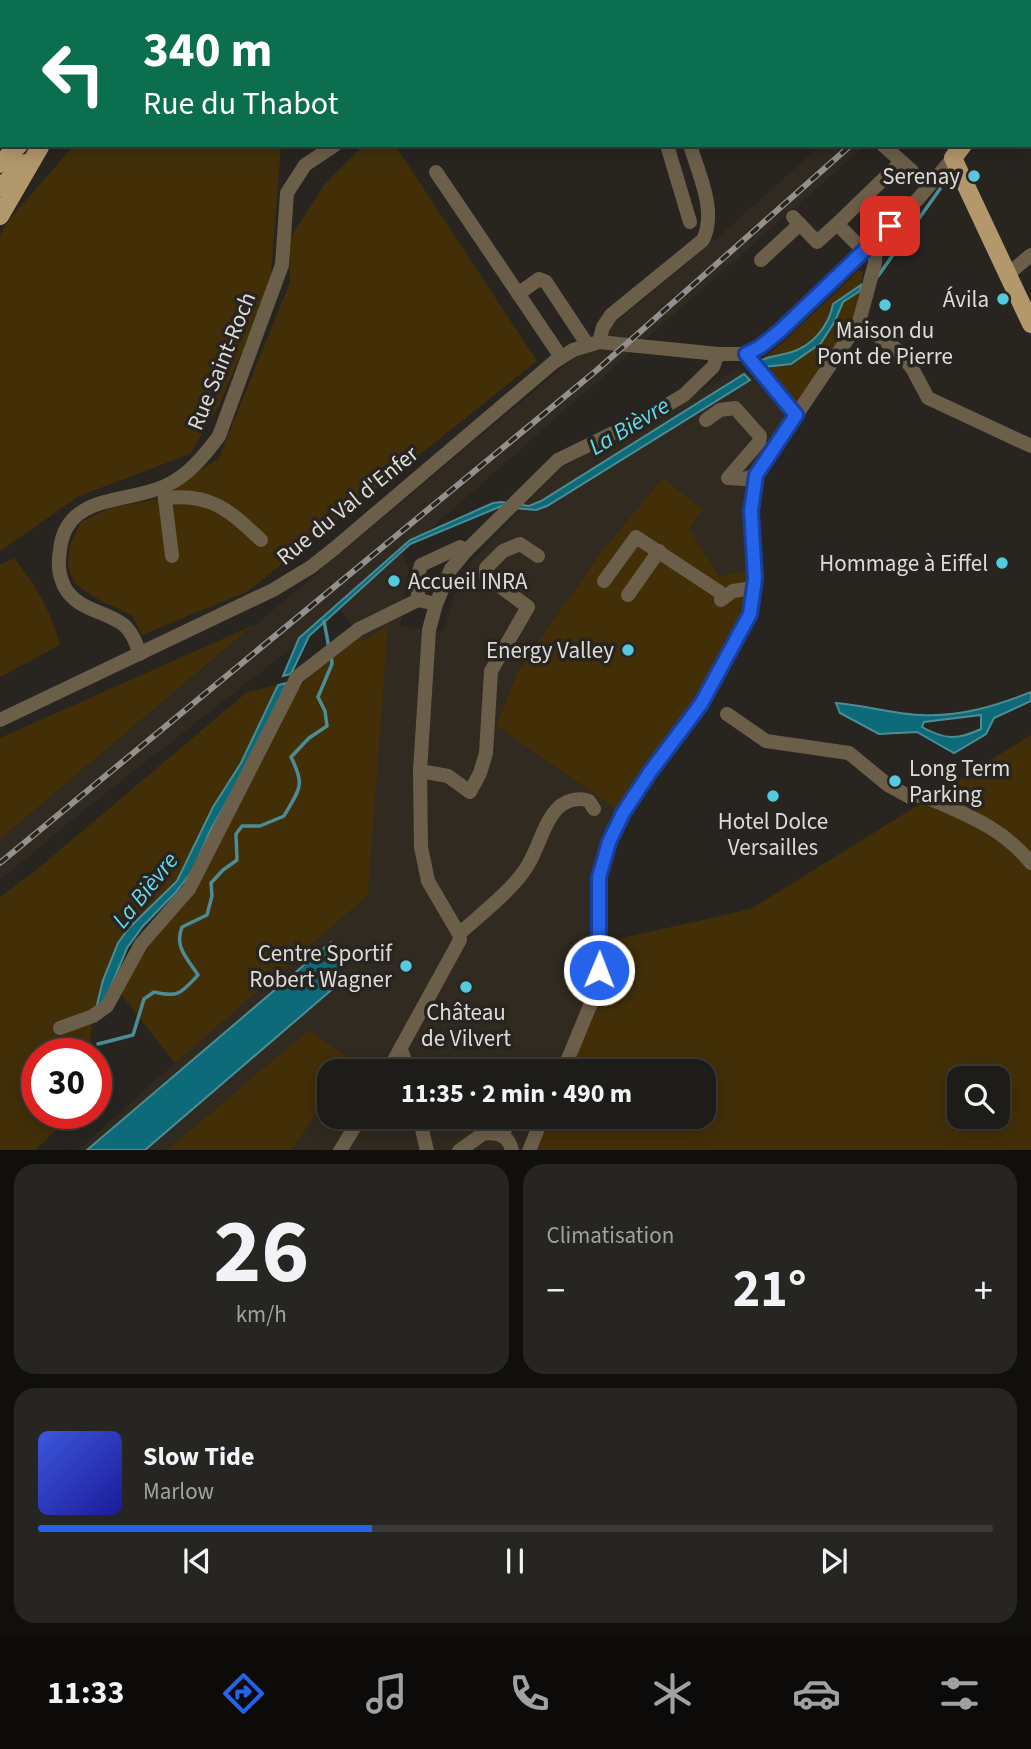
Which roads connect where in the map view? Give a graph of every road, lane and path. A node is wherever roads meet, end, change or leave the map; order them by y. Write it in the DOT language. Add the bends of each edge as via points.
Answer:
graph roads {
  1 [pos="17,147"];
  2 [pos="40,147"];
  3 [pos="40,147"];
  4 [pos="332,147"];
  5 [pos="668,147"];
  6 [pos="691,147"];
  7 [pos="889,147"];
  8 [pos="958,152"];
  9 [pos="0,164"];
  10 [pos="436,172"];
  11 [pos="0,188"];
  12 [pos="0,216"];
  13 [pos="690,222"];
  14 [pos="837,223"];
  15 [pos="876,240"];
  16 [pos="864,251"];
  17 [pos="1031,255"];
  18 [pos="761,260"];
  19 [pos="1008,274"];
  20 [pos="518,294"];
  21 [pos="859,322"];
  22 [pos="1031,324"];
  23 [pos="593,343"];
  24 [pos="718,354"];
  25 [pos="746,354"];
  26 [pos="561,357"];
  27 [pos="796,415"];
  28 [pos="706,420"];
  29 [pos="1031,446"];
  30 [pos="756,475"];
  31 [pos="164,492"];
  32 [pos="261,540"];
  33 [pos="466,551"];
  34 [pos="659,551"];
  35 [pos="172,556"];
  36 [pos="538,556"];
  37 [pos="604,581"];
  38 [pos="753,588"];
  39 [pos="628,595"];
  40 [pos="418,600"];
  41 [pos="436,604"];
  42 [pos="140,654"];
  43 [pos="727,714"];
  44 [pos="0,720"];
  45 [pos="420,771"];
  46 [pos="594,809"];
  47 [pos="1031,863"];
  48 [pos="459,934"];
  49 [pos="60,1028"];
  50 [pos="401,1050"];
  51 [pos="395,1059"];
  52 [pos="404,1059"];
  53 [pos="567,1059"];
  54 [pos="353,1129"];
  55 [pos="422,1129"];
  56 [pos="505,1129"];
  57 [pos="538,1129"];
  58 [pos="503,1135"];
  59 [pos="340,1150"];
  60 [pos="427,1150"];
  61 [pos="459,1150"];
  62 [pos="512,1150"];
  63 [pos="529,1150"];
  1 -- 9 [label="main road"];
  2 -- 11 [label="main road"];
  3 -- 12 [label="main road"];
  4 -- 31 [label="street, Rue Saint-Roch" via="305,165 287,193 278,283 219,436"];
  5 -- 13 [label="street"];
  6 -- 23 [label="street" via="710,216 708,230 703,240 611,315"];
  7 -- 14 [label="street" via="906,166"];
  8 -- 15 [label="street"];
  8 -- 19 [label="main road"];
  10 -- 20 [label="street"];
  14 -- 16 [label="street"];
  14 -- 18 [label="street" via="817,242 797,221"];
  15 -- 16 [label="street"];
  15 -- 21 [label="street" via="875,263"];
  16 -- 25 [label="street" via="780,331"];
  17 -- 19 [label="street"];
  19 -- 22 [label="main road"];
  20 -- 23 [label="street" via="539,279 546,282"];
  20 -- 26 [label="street"];
  21 -- 27 [label="street"];
  21 -- 29 [label="street" via="900,352 928,398"];
  23 -- 24 [label="street"];
  23 -- 26 [label="street, Rue du Val d'Enfer"];
  24 -- 25 [label="street"];
  24 -- 33 [label="street" via="713,367 684,395 558,460"];
  25 -- 27 [label="street"];
  26 -- 42 [label="street, Rue du Val d'Enfer" via="311,567"];
  27 -- 30 [label="street"];
  28 -- 30 [label="street" via="720,410 735,408 761,436 729,478"];
  30 -- 38 [label="street" via="751,511"];
  31 -- 32 [label="street" via="229,510"];
  31 -- 35 [label="street"];
  31 -- 42 [label="street, Rue Saint-Roch" via="105,501 83,510 61,537 58,567 64,587 87,608 122,623"];
  33 -- 40 [label="street" via="460,547 421,565"];
  33 -- 41 [label="street" via="451,569"];
  34 -- 37 [label="street" via="636,537"];
  34 -- 38 [label="street" via="723,598"];
  34 -- 39 [label="street"];
  36 -- 45 [label="street" via="520,544 503,551 485,568 486,576 528,607 491,671 486,753 480,774 470,792 447,776"];
  38 -- 53 [label="street" via="750,614 701,704 650,772 609,842 599,877 599,970 592,1001"];
  40 -- 41 [label="street"];
  40 -- 49 [label="street" via="359,629 296,677 189,889 141,944 107,1006"];
  41 -- 45 [label="street" via="429,630"];
  42 -- 44 [label="street, Rue du Val d'Enfer"];
  43 -- 47 [label="street" via="766,741 849,753 910,797 922,795 991,827"];
  45 -- 48 [label="street" via="424,865 428,881"];
  46 -- 48 [label="street" via="582,799 559,807 527,866"];
  48 -- 50 [label="street" via="457,948"];
  50 -- 51 [label="street"];
  50 -- 52 [label="street"];
  54 -- 59 [label="street"];
  55 -- 60 [label="street"];
  56 -- 58 [label="street"];
  57 -- 63 [label="street"];
  58 -- 61 [label="street" via="484,1133"];
  58 -- 62 [label="street"];
}
